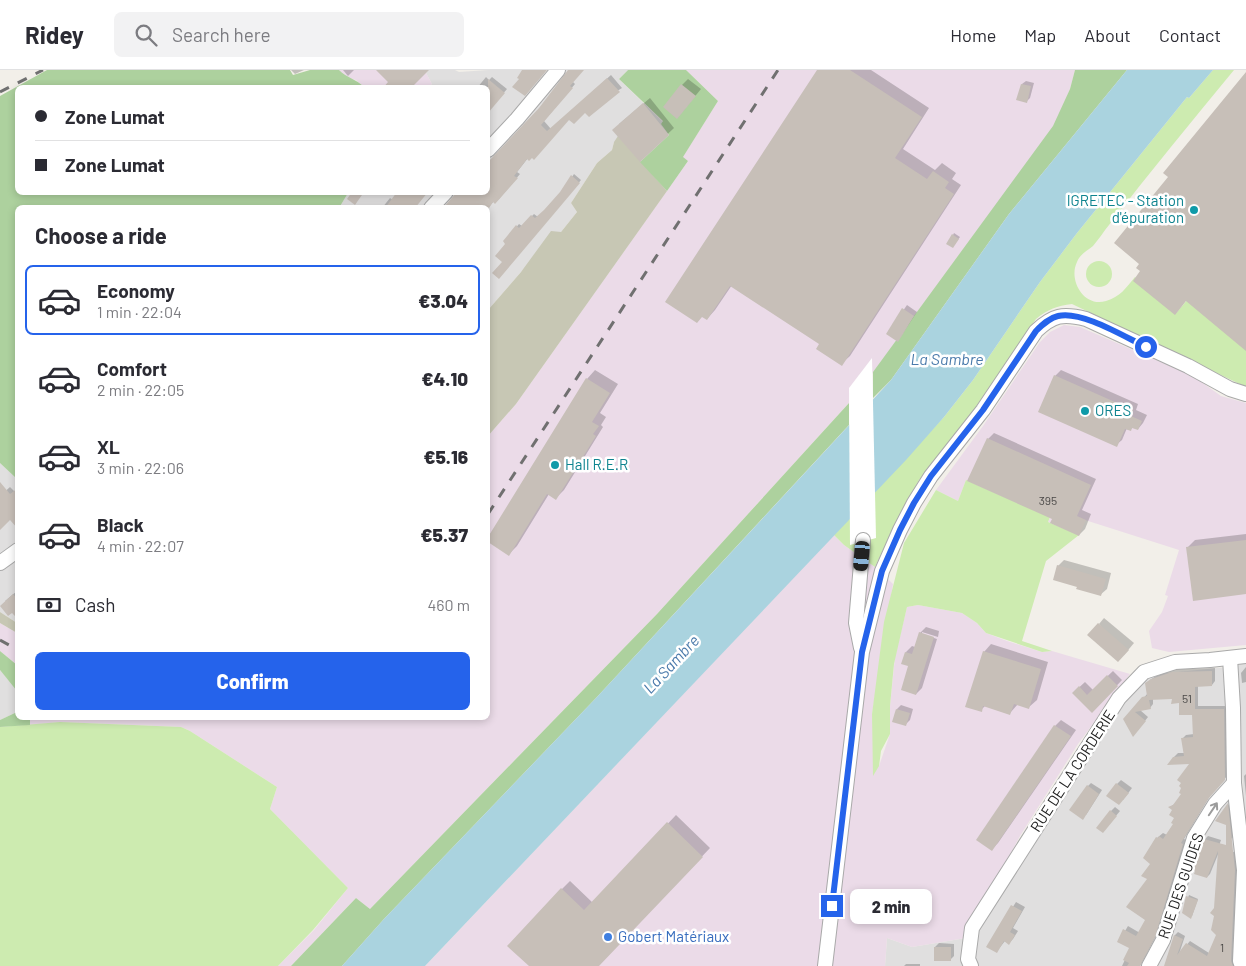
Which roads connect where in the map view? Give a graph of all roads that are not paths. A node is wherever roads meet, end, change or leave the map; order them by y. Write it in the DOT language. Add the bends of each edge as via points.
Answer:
graph roads {
  1 [pos="558,70"];
  2 [pos="490,148"];
  3 [pos="443,195"];
  4 [pos="434,205"];
  5 [pos="1246,394"];
  6 [pos="863,540"];
  7 [pos="15,552"];
  8 [pos="0,563"];
  9 [pos="862,652"];
  10 [pos="1246,656"];
  11 [pos="1230,658"];
  12 [pos="1234,783"];
  13 [pos="825,966"];
  14 [pos="971,966"];
  15 [pos="1149,966"];
  16 [pos="1242,966"];
  1 -- 2 [label="street"];
  3 -- 4 [label="street"];
  5 -- 9 [label="street" via="1086,319 1070,315 1057,316 1045,322 914,503 882,571"];
  6 -- 9 [label="street" via="856,624"];
  7 -- 8 [label="street"];
  9 -- 13 [label="street"];
  10 -- 11 [label="street, RUE DE LA CORDERIE"];
  11 -- 12 [label="street"];
  11 -- 14 [label="street, RUE DE LA CORDERIE" via="1175,662 1144,672 1120,698 972,928 968,959"];
  15 -- 12 [label="street, RUE DES GUIDES, one-way" via="1163,940 1194,838 1215,804"];
  12 -- 16 [label="street" via="1244,870"];
}
